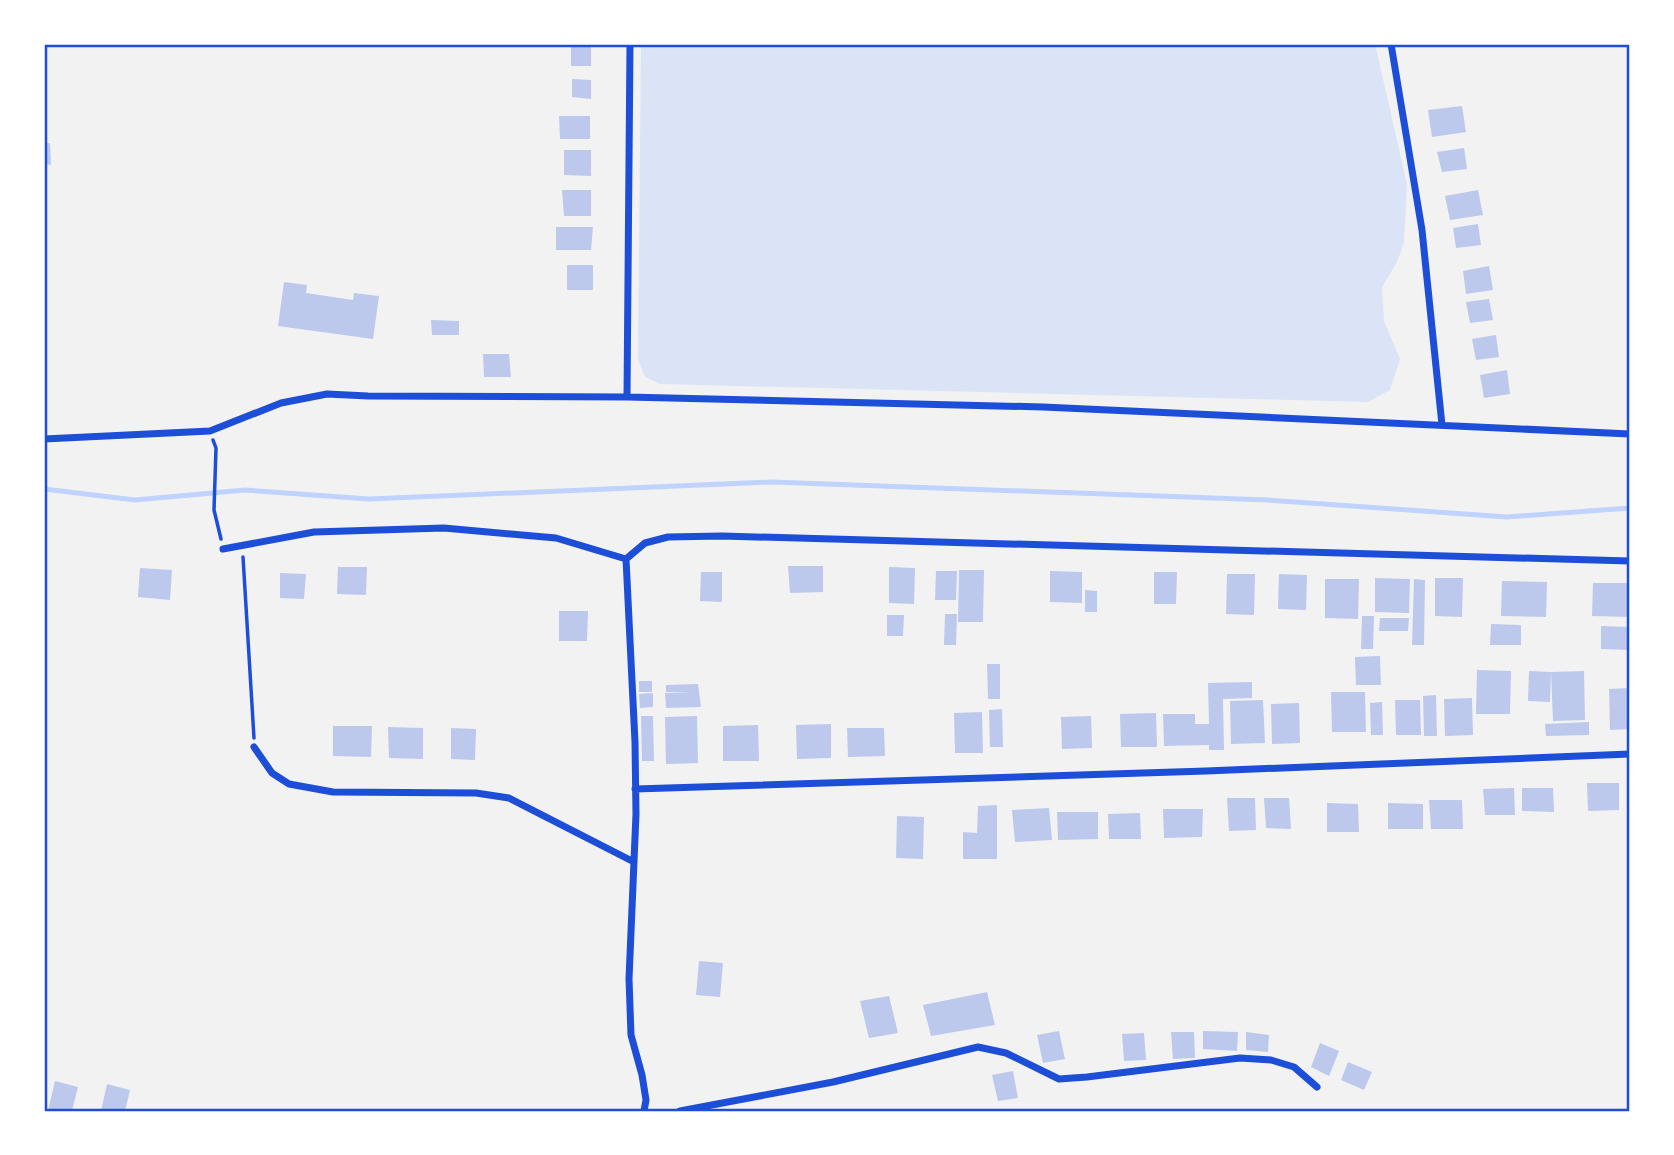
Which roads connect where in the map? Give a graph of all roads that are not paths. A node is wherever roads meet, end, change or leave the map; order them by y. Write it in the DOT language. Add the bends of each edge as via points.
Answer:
graph roads {
  1 [pos="630,44"];
  2 [pos="1391,44"];
  3 [pos="627,397"];
  4 [pos="1442,425"];
  5 [pos="1630,434"];
  6 [pos="44,439"];
  7 [pos="223,549"];
  8 [pos="625,559"];
  9 [pos="1630,561"];
  10 [pos="254,747"];
  11 [pos="1630,754"];
  12 [pos="635,789"];
  13 [pos="634,862"];
  14 [pos="1317,1087"];
  15 [pos="644,1111"];
  16 [pos="680,1111"];
  1 -- 3 [label="street"];
  2 -- 4 [label="street" via="1422,230"];
  3 -- 4 [label="street" via="1043,407"];
  3 -- 6 [label="street" via="327,394 281,403 210,431"];
  4 -- 5 [label="street"];
  7 -- 8 [label="street" via="314,532 444,528 556,538"];
  8 -- 9 [label="street" via="645,543 668,537 722,536"];
  8 -- 12 [label="street"];
  10 -- 13 [label="street" via="272,774 289,784 332,792 476,793 509,798"];
  11 -- 12 [label="street"];
  12 -- 13 [label="street"];
  13 -- 15 [label="street" via="631,1035 642,1075"];
  14 -- 16 [label="street" via="1294,1067 1271,1060 1240,1059 1059,1079 1006,1053 978,1048 833,1083"];
}
